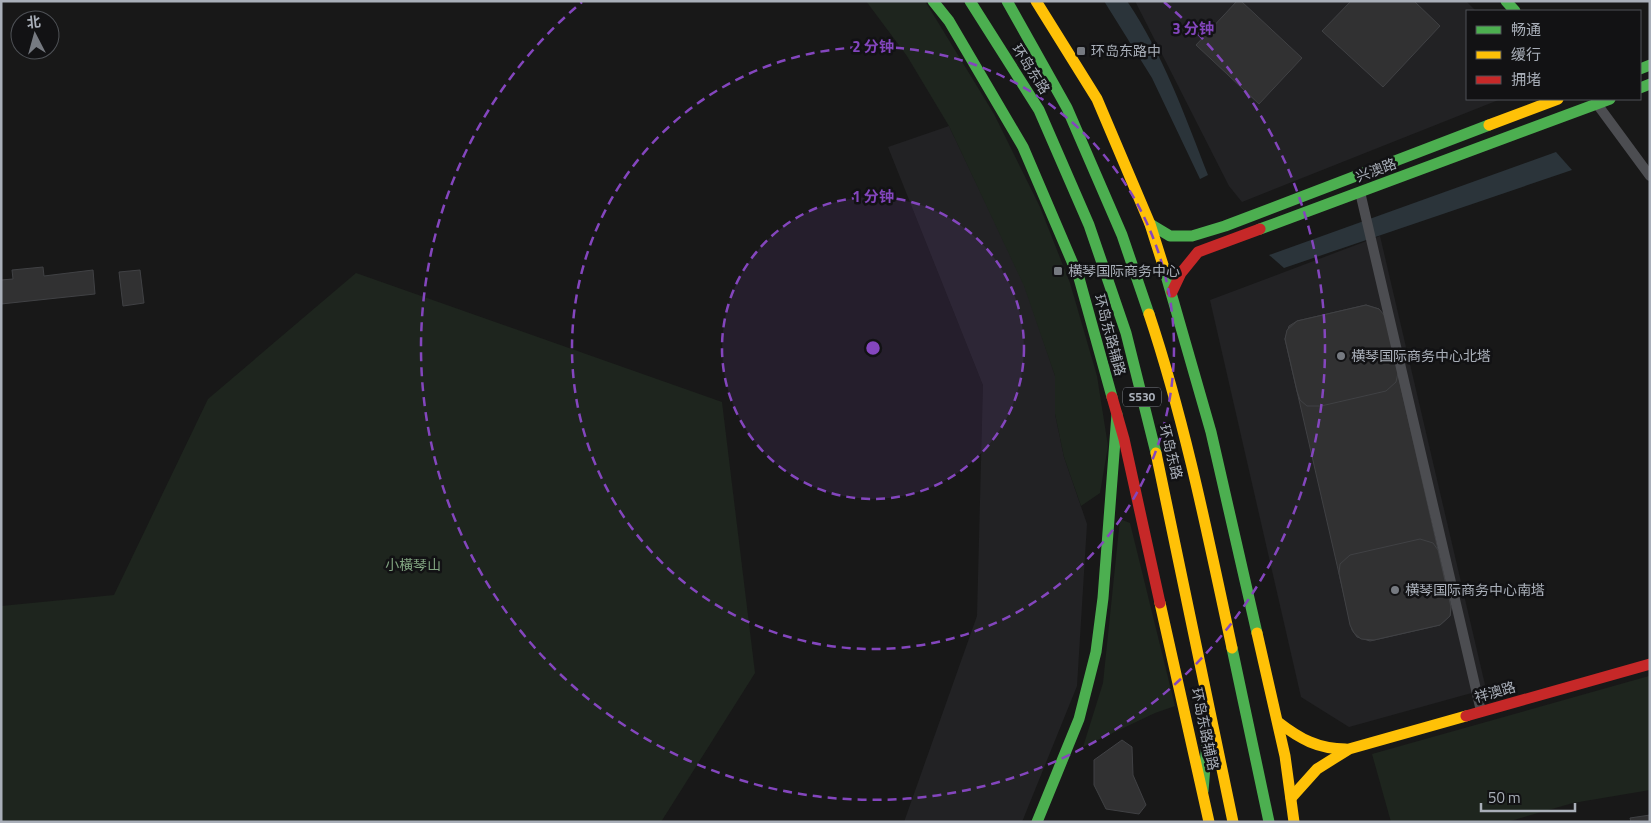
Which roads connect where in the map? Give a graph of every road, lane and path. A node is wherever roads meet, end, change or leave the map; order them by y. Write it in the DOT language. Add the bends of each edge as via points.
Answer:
graph roads {
  1 [pos="934,1"];
  2 [pos="970,1"];
  3 [pos="1007,1"];
  4 [pos="1036,1"];
  5 [pos="1555,100"];
  6 [pos="1595,101"];
  7 [pos="1650,176"];
  8 [pos="1360,192"];
  9 [pos="1150,224"];
  10 [pos="1172,292"];
  11 [pos="1117,414"];
  12 [pos="1650,664"];
  13 [pos="1210,712"];
  14 [pos="1481,712"];
  15 [pos="1278,722"];
  16 [pos="1349,749"];
  17 [pos="1203,791"];
  18 [pos="1291,798"];
  19 [pos="1037,822"];
  20 [pos="1209,822"];
  21 [pos="1233,822"];
  22 [pos="1269,822"];
  23 [pos="1294,822"];
  1 -- 11 [label="main road, 环岛东路辅路" via="1023,148 1079,278"];
  2 -- 13 [label="main road, 环岛东路 / S530" via="1040,110 1089,225 1122,324 1162,477"];
  3 -- 22 [label="main road, 环岛东路 / S530" via="1067,108 1122,235 1164,359 1209,539"];
  4 -- 9 [label="main road" via="1097,99"];
  5 -- 9 [label="main road, 兴澳路" via="1225,226 1192,236 1170,236"];
  6 -- 7 [label="street"];
  6 -- 8 [label="main road, 兴澳路"];
  8 -- 10 [label="main road, 兴澳路" via="1198,252 1180,273"];
  8 -- 14 [label="street"];
  9 -- 10 [label="main road"];
  10 -- 15 [label="main road" via="1211,432"];
  11 -- 17 [label="main road, 环岛东路辅路"];
  11 -- 19 [label="main road" via="1104,598 1090,682 1064,759"];
  12 -- 14 [label="main road, 祥澳路"];
  13 -- 17 [label="main road"];
  13 -- 21 [label="main road, 环岛东路 / S530"];
  14 -- 16 [label="main road, 祥澳路"];
  15 -- 16 [label="main road, 祥澳路" via="1312,745"];
  15 -- 18 [label="main road"];
  16 -- 18 [label="main road, 祥澳路" via="1322,764"];
  17 -- 20 [label="main road, 环岛东路辅路"];
  18 -- 23 [label="main road"];
}
